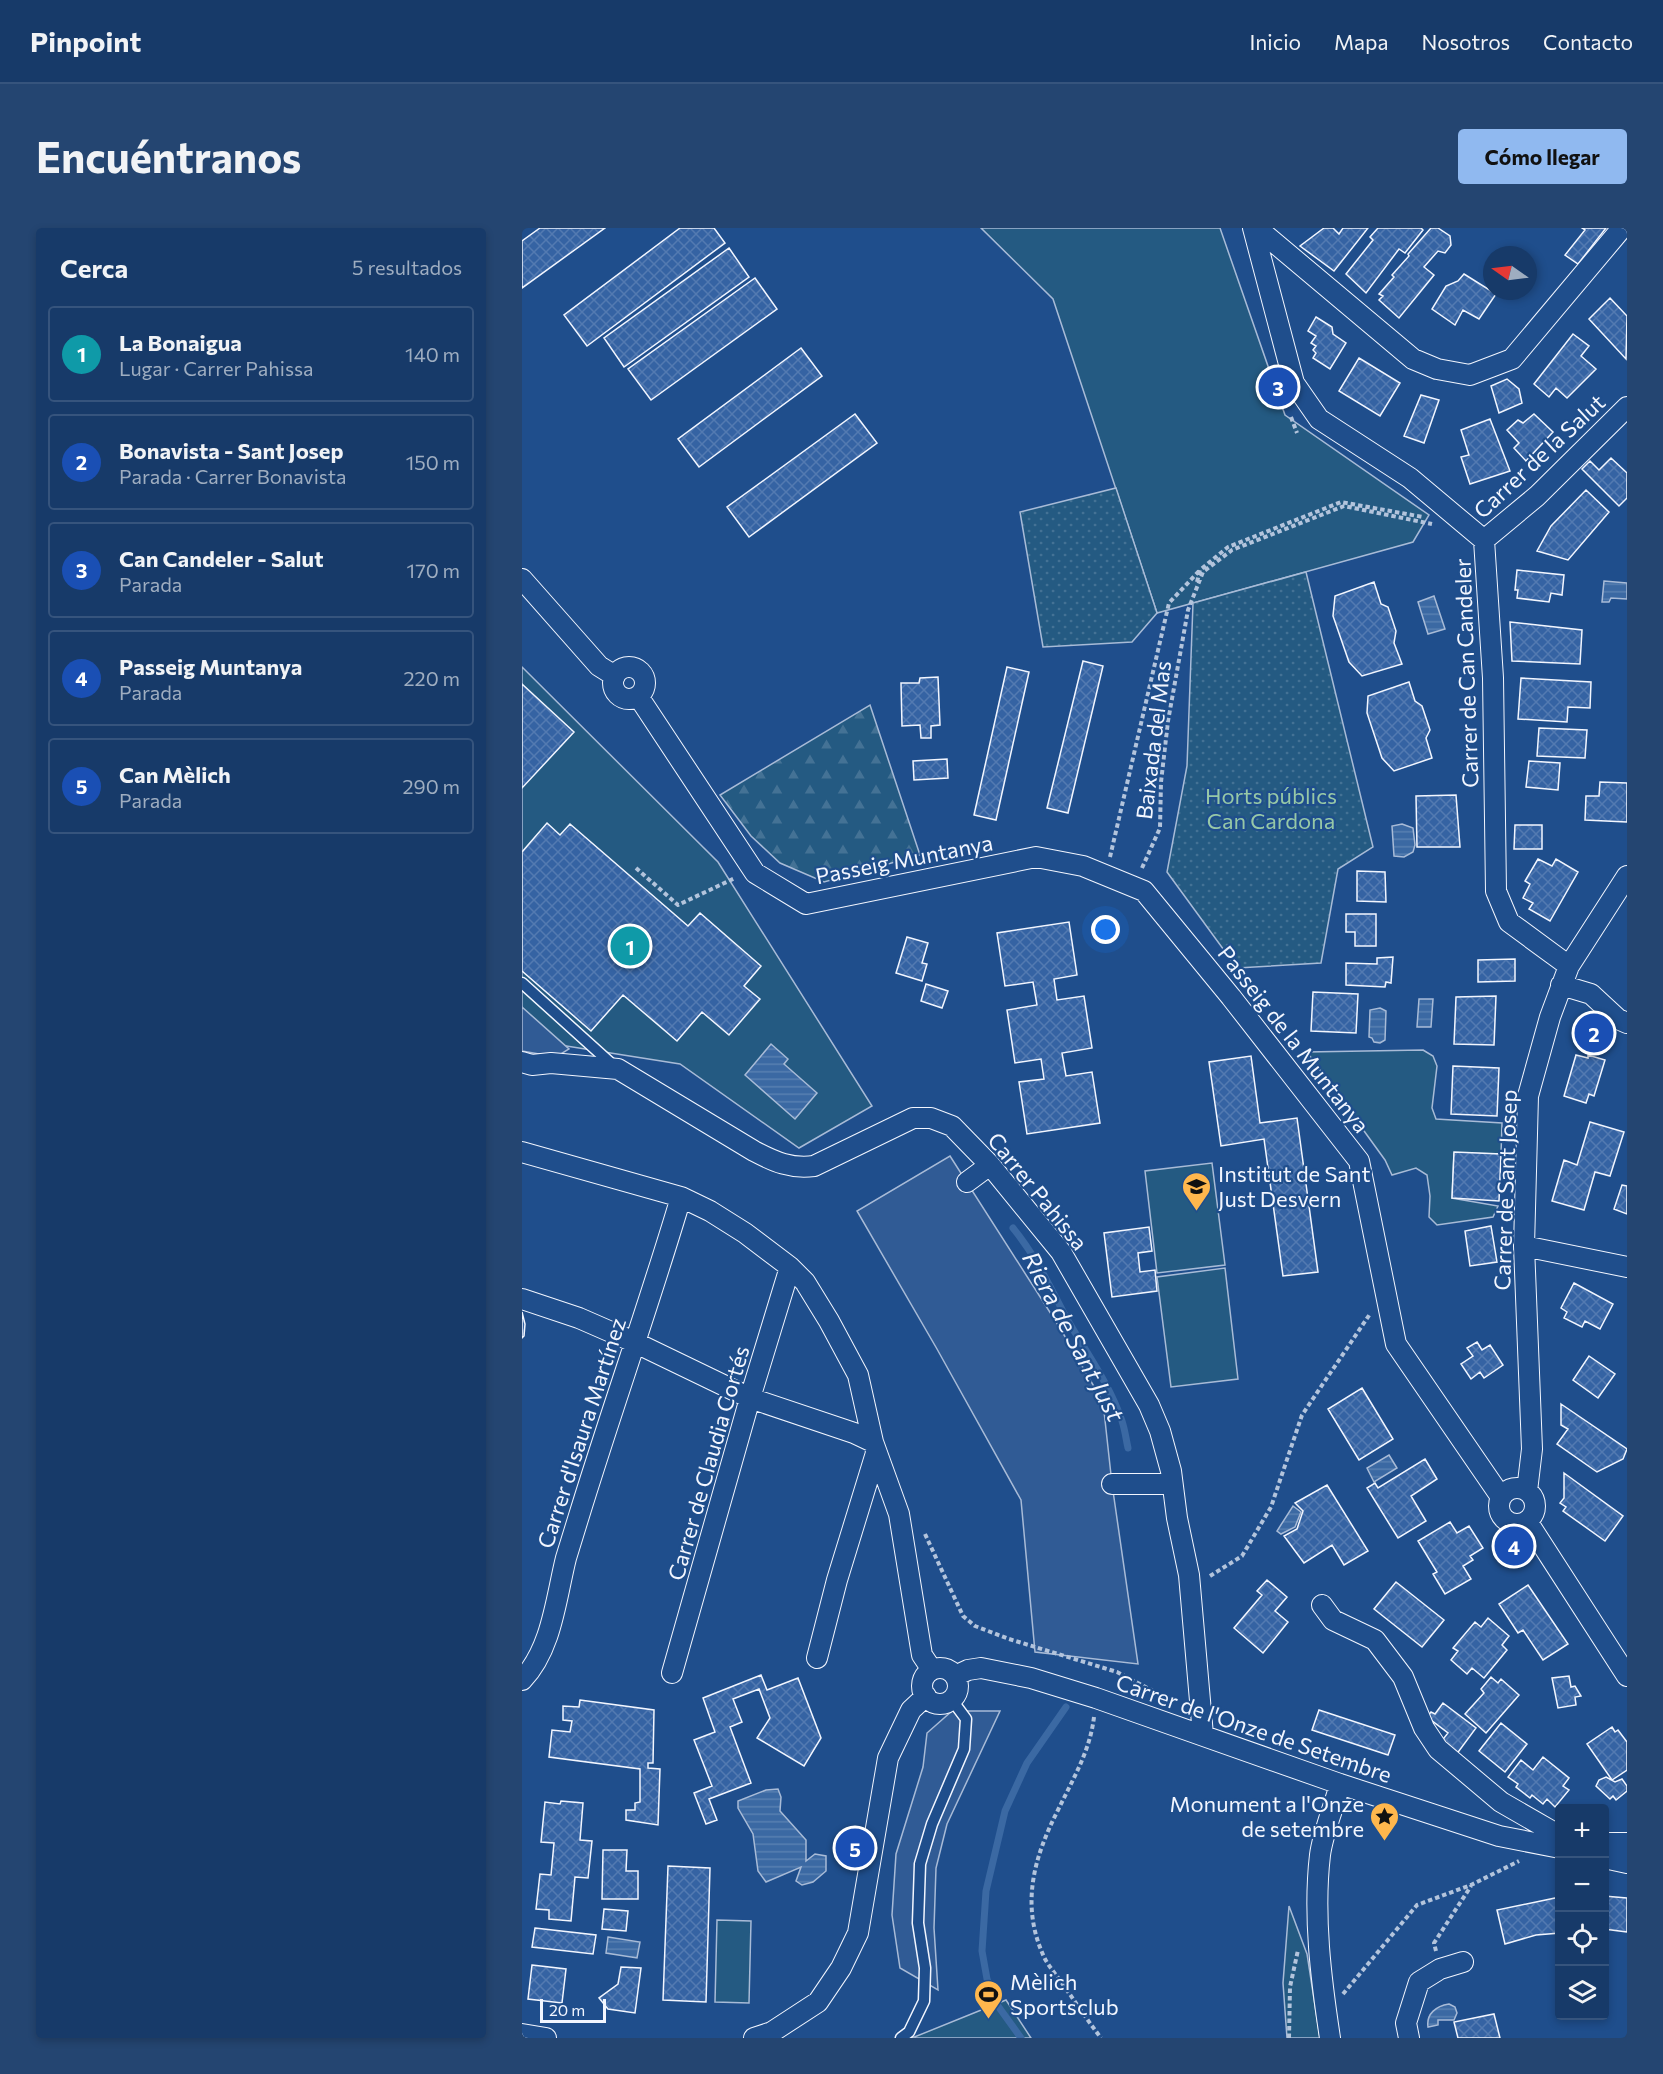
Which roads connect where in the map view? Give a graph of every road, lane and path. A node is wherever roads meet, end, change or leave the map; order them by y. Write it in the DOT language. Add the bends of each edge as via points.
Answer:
graph roads {
  1 [pos="1255,228"];
  2 [pos="1622,228"];
  3 [pos="1627,407"];
  4 [pos="1484,540"];
  5 [pos="1200,570"];
  6 [pos="522,579"];
  7 [pos="1194,595"];
  8 [pos="1113,851"];
  9 [pos="636,868"];
  10 [pos="1627,876"];
  11 [pos="736,878"];
  12 [pos="1134,886"];
  13 [pos="1569,966"];
  14 [pos="522,983"];
  15 [pos="1561,985"];
  16 [pos="1627,1023"];
  17 [pos="522,1062"];
  18 [pos="618,1069"];
  19 [pos="522,1152"];
  20 [pos="990,1165"];
  21 [pos="967,1182"];
  22 [pos="681,1197"];
  23 [pos="1524,1246"];
  24 [pos="790,1267"];
  25 [pos="1627,1268"];
  26 [pos="1386,1292"];
  27 [pos="522,1299"];
  28 [pos="634,1342"];
  29 [pos="750,1398"];
  30 [pos="874,1448"];
  31 [pos="1112,1484"];
  32 [pos="1172,1484"];
  33 [pos="1527,1491"];
  34 [pos="1501,1497"];
  35 [pos="1527,1521"];
  36 [pos="925,1533"];
  37 [pos="1190,1582"];
  38 [pos="1322,1605"];
  39 [pos="817,1658"];
  40 [pos="932,1670"];
  41 [pos="672,1673"];
  42 [pos="955,1676"];
  43 [pos="1627,1676"];
  44 [pos="522,1680"];
  45 [pos="926,1696"];
  46 [pos="952,1700"];
  47 [pos="1202,1713"];
  48 [pos="1092,1731"];
  49 [pos="1203,1735"];
  50 [pos="1341,1784"];
  51 [pos="1555,1833"];
  52 [pos="1536,1843"];
  53 [pos="1555,1843"];
  54 [pos="1609,1843"];
  55 [pos="1627,1843"];
  56 [pos="1555,1847"];
  57 [pos="1609,1859"];
  58 [pos="1627,1863"];
  59 [pos="1471,1885"];
  60 [pos="1434,1943"];
  61 [pos="1298,1947"];
  62 [pos="1463,1962"];
  63 [pos="1347,1989"];
  64 [pos="522,2034"];
  65 [pos="546,2038"];
  66 [pos="754,2038"];
  67 [pos="901,2038"];
  68 [pos="1101,2038"];
  69 [pos="1290,2038"];
  70 [pos="1330,2038"];
  71 [pos="1409,2038"];
  1 -- 2 [label="street" via="1413,359 1437,369 1470,375 1512,359"];
  1 -- 4 [label="street, Carrer de Can Candeler" via="1294,383 1319,419 1410,478"];
  3 -- 4 [label="street, Carrer de la Salut" via="1537,496"];
  4 -- 13 [label="street, Carrer de Can Candeler" via="1493,678 1496,891 1509,922"];
  5 -- 7 [label="path, Baixada del Mas"];
  5 -- 7 [label="path, Baixada del Mas" via="1228,547 1341,502 1416,515 1439,523 1344,506 1232,550 1203,572"];
  5 -- 8 [label="path, Baixada del Mas" via="1169,603"];
  6 -- 12 [label="street, Passeig Muntanya" via="599,666 615,676 628,667 641,672 645,685 638,696 755,873 806,904 1036,857 1083,866"];
  7 -- 12 [label="path, Baixada del Mas" via="1168,721 1160,828"];
  9 -- 11 [label="path" via="678,905"];
  10 -- 13 [label="street, Carrer de Sant Josep"];
  12 -- 26 [label="street, Passeig de la Muntanya" via="1144,891 1188,944 1359,1161"];
  13 -- 15 [label="street, Carrer de Sant Josep"];
  14 -- 18 [label="lane"];
  15 -- 16 [label="street" via="1591,994"];
  15 -- 23 [label="street, Carrer de Sant Josep" via="1528,1096"];
  17 -- 18 [label="street, Carrer Pahissa"];
  18 -- 20 [label="street, Carrer Pahissa" via="754,1151 800,1168 814,1166 904,1121 924,1117 952,1126"];
  19 -- 22 [label="street"];
  20 -- 21 [label="street"];
  20 -- 32 [label="street, Carrer Pahissa" via="1061,1252 1149,1404 1160,1431"];
  22 -- 24 [label="street" via="710,1210"];
  22 -- 28 [label="street, Carrer d'Isaura Martínez"];
  23 -- 25 [label="street"];
  23 -- 33 [label="street, Carrer de Sant Josep" via="1532,1449"];
  24 -- 29 [label="street, Carrer de Claudia Cortés"];
  24 -- 30 [label="street" via="805,1282 858,1375"];
  26 -- 34 [label="street, Passeig de la Muntanya" via="1396,1344"];
  26 -- 37 [label="path" via="1302,1415 1271,1507 1242,1556 1214,1575"];
  27 -- 28 [label="street"];
  28 -- 29 [label="street"];
  28 -- 44 [label="street, Carrer d'Isaura Martínez" via="567,1557 551,1624 532,1670"];
  29 -- 30 [label="street" via="854,1433"];
  29 -- 41 [label="street, Carrer de Claudia Cortés"];
  30 -- 39 [label="street"];
  30 -- 40 [label="street" via="899,1514 922,1656"];
  31 -- 32 [label="street"];
  32 -- 37 [label="street, Carrer Pahissa"];
  33 -- 34 [label="street" via="1513,1489"];
  33 -- 35 [label="street" via="1534,1501 1534,1512"];
  34 -- 35 [label="street" via="1499,1506 1508,1522"];
  35 -- 43 [label="street"];
  36 -- 47 [label="path" via="963,1616 975,1626 1117,1672"];
  37 -- 47 [label="street, Carrer Pahissa"];
  38 -- 51 [label="street" via="1333,1620 1375,1640 1403,1677 1424,1728 1438,1749 1501,1802"];
  40 -- 42 [label="street" via="946,1669"];
  40 -- 45 [label="street" via="923,1682"];
  42 -- 46 [label="street" via="958,1686"];
  42 -- 49 [label="street, Carrer de l'Onze de Setembre" via="981,1668 1031,1678"];
  45 -- 46 [label="street" via="938,1704"];
  45 -- 66 [label="street" via="911,1710 888,1758 858,1933 850,1951 818,2002 772,2032"];
  46 -- 67 [label="lane" via="966,1719 964,1749 932,1824 920,1864 918,1923 925,1968 924,2001 909,2032"];
  47 -- 49 [label="street, Carrer Pahissa"];
  48 -- 68 [label="path" via="1034,1872 1030,1901 1046,1960"];
  49 -- 50 [label="street, Carrer de l'Onze de Setembre"];
  50 -- 52 [label="street, Carrer de l'Onze de Setembre" via="1499,1836"];
  50 -- 70 [label="street" via="1320,1853 1317,1908"];
  52 -- 53 [label="street, Carrer de l'Onze de Setembre"];
  52 -- 56 [label="street, Carrer de l'Onze de Setembre"];
  52 -- 59 [label="path" via="1522,1860"];
  54 -- 55 [label="street"];
  57 -- 58 [label="street"];
  59 -- 60 [label="path"];
  59 -- 63 [label="path" via="1417,1905"];
  61 -- 69 [label="path" via="1290,1987"];
  62 -- 71 [label="street" via="1440,1969 1419,1982 1406,2024"];
  64 -- 65 [label="street"];
}
